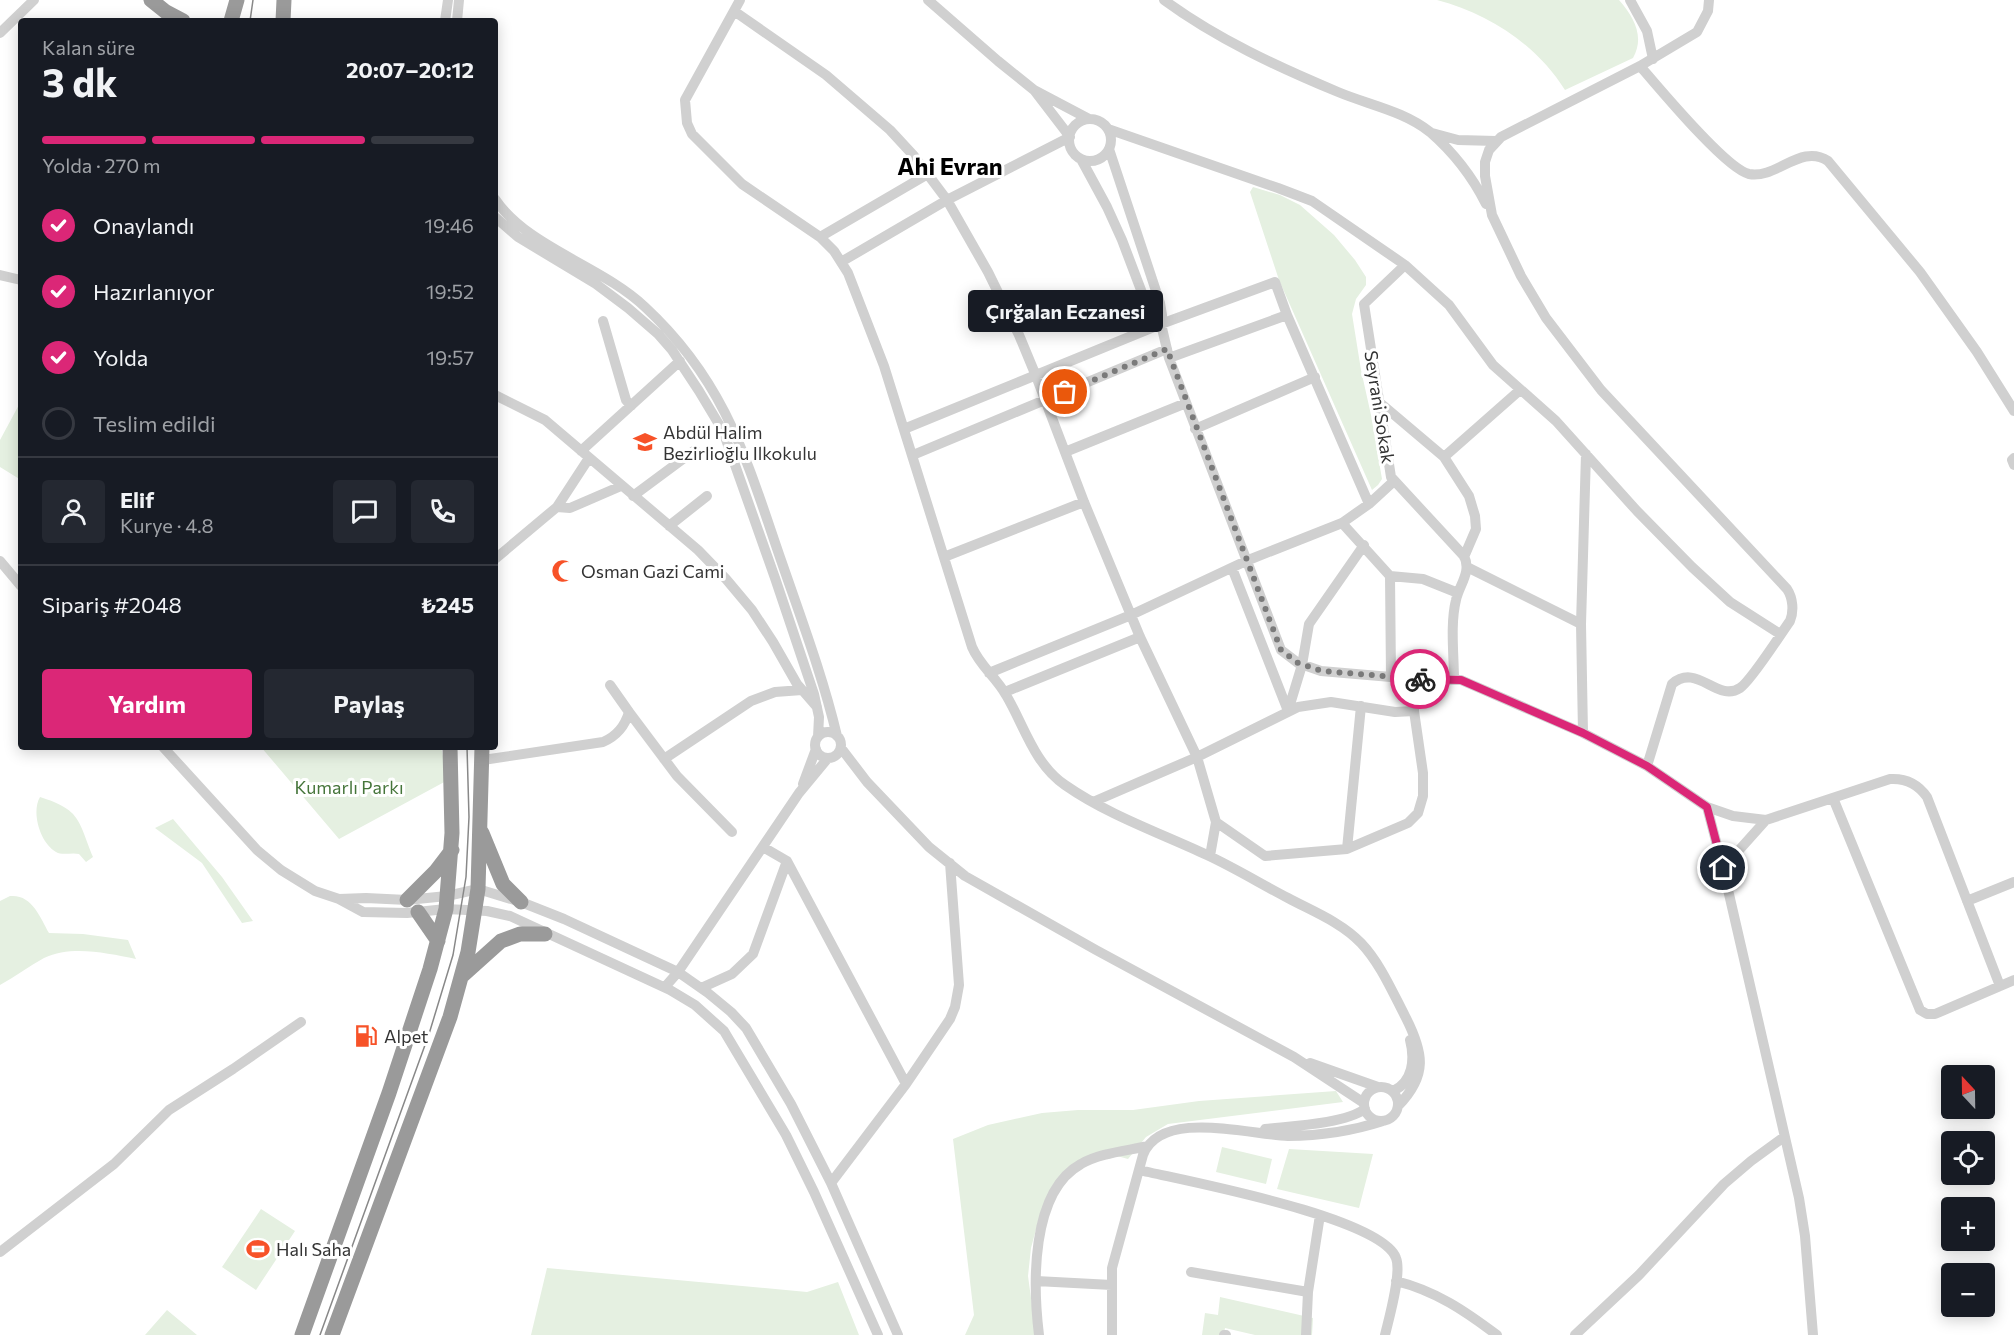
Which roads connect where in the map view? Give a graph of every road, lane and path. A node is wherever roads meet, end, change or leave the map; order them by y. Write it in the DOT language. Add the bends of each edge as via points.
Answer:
graph roads {
  1 [pos="34,0"];
  2 [pos="149,0"];
  3 [pos="237,0"];
  4 [pos="284,0"];
  5 [pos="448,0"];
  6 [pos="459,0"];
  7 [pos="740,0"];
  8 [pos="928,0"];
  9 [pos="1164,0"];
  10 [pos="1630,0"];
  11 [pos="1709,0"];
  12 [pos="734,11"];
  13 [pos="161,18"];
  14 [pos="178,18"];
  15 [pos="232,18"];
  16 [pos="283,18"];
  17 [pos="445,18"];
  18 [pos="457,18"];
  19 [pos="0,33"];
  20 [pos="1653,59"];
  21 [pos="1640,66"];
  22 [pos="1034,90"];
  23 [pos="1089,119"];
  24 [pos="1108,129"];
  25 [pos="1429,132"];
  26 [pos="1070,137"];
  27 [pos="1496,141"];
  28 [pos="1109,149"];
  29 [pos="1081,159"];
  30 [pos="928,174"];
  31 [pos="947,200"];
  32 [pos="498,202"];
  33 [pos="1492,215"];
  34 [pos="498,220"];
  35 [pos="820,237"];
  36 [pos="841,262"];
  37 [pos="1405,265"];
  38 [pos="0,275"];
  39 [pos="18,279"];
  40 [pos="1287,315"];
  41 [pos="603,321"];
  42 [pos="1161,324"];
  43 [pos="670,339"];
  44 [pos="1168,354"];
  45 [pos="680,361"];
  46 [pos="1036,376"];
  47 [pos="1315,377"];
  48 [pos="1520,390"];
  49 [pos="498,396"];
  50 [pos="1045,400"];
  51 [pos="1379,402"];
  52 [pos="1186,403"];
  53 [pos="631,406"];
  54 [pos="2014,411"];
  55 [pos="904,429"];
  56 [pos="1195,429"];
  57 [pos="695,450"];
  58 [pos="1065,452"];
  59 [pos="1586,454"];
  60 [pos="585,455"];
  61 [pos="912,455"];
  62 [pos="1444,457"];
  63 [pos="2014,458"];
  64 [pos="2014,465"];
  65 [pos="1394,481"];
  66 [pos="621,486"];
  67 [pos="633,496"];
  68 [pos="707,496"];
  69 [pos="1084,502"];
  70 [pos="1369,504"];
  71 [pos="557,507"];
  72 [pos="1342,523"];
  73 [pos="669,526"];
  74 [pos="1364,545"];
  75 [pos="498,556"];
  76 [pos="944,557"];
  77 [pos="0,561"];
  78 [pos="1246,561"];
  79 [pos="1466,562"];
  80 [pos="1233,568"];
  81 [pos="1390,576"];
  82 [pos="18,582"];
  83 [pos="1458,593"];
  84 [pos="1131,615"];
  85 [pos="1581,624"];
  86 [pos="1780,634"];
  87 [pos="1140,638"];
  88 [pos="1302,665"];
  89 [pos="989,673"];
  90 [pos="1391,677"];
  91 [pos="1414,679"];
  92 [pos="1454,680"];
  93 [pos="610,685"];
  94 [pos="802,690"];
  95 [pos="1005,692"];
  96 [pos="1361,706"];
  97 [pos="817,707"];
  98 [pos="1288,711"];
  99 [pos="1414,711"];
  100 [pos="628,712"];
  101 [pos="1583,733"];
  102 [pos="837,736"];
  103 [pos="819,737"];
  104 [pos="816,748"];
  105 [pos="841,748"];
  106 [pos="166,750"];
  107 [pos="450,750"];
  108 [pos="482,753"];
  109 [pos="1197,757"];
  110 [pos="828,758"];
  111 [pos="664,759"];
  112 [pos="1647,766"];
  113 [pos="799,793"];
  114 [pos="1833,798"];
  115 [pos="1093,802"];
  116 [pos="1707,807"];
  117 [pos="1766,820"];
  118 [pos="1216,822"];
  119 [pos="480,828"];
  120 [pos="732,832"];
  121 [pos="763,847"];
  122 [pos="1347,849"];
  123 [pos="452,850"];
  124 [pos="1210,856"];
  125 [pos="787,861"];
  126 [pos="950,864"];
  127 [pos="1723,868"];
  128 [pos="2014,882"];
  129 [pos="478,889"];
  130 [pos="339,899"];
  131 [pos="407,900"];
  132 [pos="1967,901"];
  133 [pos="521,902"];
  134 [pos="446,903"];
  135 [pos="475,910"];
  136 [pos="418,912"];
  137 [pos="545,934"];
  138 [pos="438,941"];
  139 [pos="678,972"];
  140 [pos="462,976"];
  141 [pos="2014,980"];
  142 [pos="2001,986"];
  143 [pos="665,987"];
  144 [pos="702,988"];
  145 [pos="301,1022"];
  146 [pos="1408,1022"];
  147 [pos="1294,1057"];
  148 [pos="906,1084"];
  149 [pos="1378,1087"];
  150 [pos="1393,1091"];
  151 [pos="1364,1106"];
  152 [pos="1398,1106"];
  153 [pos="1383,1121"];
  154 [pos="1250,1131"];
  155 [pos="1784,1137"];
  156 [pos="1148,1146"];
  157 [pos="1139,1170"];
  158 [pos="831,1183"];
  159 [pos="1320,1215"];
  160 [pos="0,1252"];
  161 [pos="1191,1272"];
  162 [pos="1036,1281"];
  163 [pos="1396,1281"];
  164 [pos="1112,1285"];
  165 [pos="1308,1292"];
  166 [pos="302,1335"];
  167 [pos="332,1335"];
  168 [pos="878,1335"];
  169 [pos="898,1335"];
  170 [pos="1039,1335"];
  171 [pos="1112,1335"];
  172 [pos="1306,1335"];
  173 [pos="1385,1335"];
  174 [pos="1497,1335"];
  175 [pos="1575,1335"];
  176 [pos="1813,1335"];
  1 -- 19 [label="street"];
  2 -- 13 [label="highway"];
  2 -- 14 [label="highway"];
  3 -- 15 [label="highway"];
  4 -- 16 [label="highway"];
  5 -- 17 [label="street"];
  6 -- 18 [label="street"];
  7 -- 12 [label="street"];
  8 -- 22 [label="street"];
  9 -- 25 [label="street" via="1213,32 1280,67 1397,114"];
  10 -- 20 [label="street" via="1647,31"];
  11 -- 20 [label="street" via="1697,32"];
  12 -- 30 [label="street" via="855,99 896,136"];
  12 -- 35 [label="street" via="686,100 687,123 692,134 742,184"];
  20 -- 21 [label="street"];
  21 -- 27 [label="street"];
  21 -- 54 [label="street" via="1741,171 1762,174 1810,155 1828,160 1937,294"];
  22 -- 23 [label="street"];
  22 -- 26 [label="street"];
  23 -- 24 [label="street"];
  23 -- 26 [label="street" via="1076,125"];
  24 -- 28 [label="street"];
  24 -- 37 [label="street" via="1312,201"];
  25 -- 27 [label="street" via="1458,140"];
  25 -- 33 [label="street" via="1467,173"];
  26 -- 29 [label="street" via="1071,150"];
  26 -- 31 [label="street"];
  27 -- 33 [label="street" via="1486,155 1484,169"];
  28 -- 29 [label="street" via="1100,159"];
  28 -- 42 [label="street" via="1160,303"];
  29 -- 42 [label="street" via="1122,240 1152,320"];
  30 -- 31 [label="street"];
  30 -- 35 [label="street"];
  31 -- 36 [label="street"];
  31 -- 46 [label="street" via="1004,303"];
  32 -- 43 [label="street" via="516,222 546,243 622,287 643,304"];
  33 -- 86 [label="street" via="1533,297 1582,368 1787,589 1793,612"];
  34 -- 43 [label="street"];
  35 -- 36 [label="street"];
  36 -- 55 [label="street" via="874,338"];
  37 -- 48 [label="street" via="1449,305 1493,365"];
  37 -- 51 [label="street, Seyrani Sokak" via="1364,304"];
  38 -- 39 [label="street"];
  40 -- 42 [label="street" via="1275,282"];
  40 -- 44 [label="street"];
  40 -- 47 [label="street"];
  41 -- 53 [label="street"];
  42 -- 44 [label="street"];
  42 -- 46 [label="street"];
  43 -- 45 [label="street"];
  43 -- 102 [label="street" via="712,387 735,431 820,675"];
  44 -- 50 [label="street"];
  44 -- 52 [label="street"];
  45 -- 53 [label="street"];
  45 -- 97 [label="street" via="712,411 729,448"];
  46 -- 50 [label="street"];
  46 -- 55 [label="street"];
  47 -- 56 [label="street"];
  47 -- 70 [label="street"];
  48 -- 59 [label="street"];
  48 -- 62 [label="street"];
  49 -- 60 [label="street" via="545,420"];
  50 -- 58 [label="street"];
  50 -- 61 [label="street"];
  51 -- 62 [label="street"];
  51 -- 65 [label="street, Seyrani Sokak"];
  52 -- 56 [label="street"];
  52 -- 58 [label="street"];
  53 -- 60 [label="street"];
  55 -- 61 [label="street"];
  56 -- 78 [label="street"];
  57 -- 67 [label="street"];
  58 -- 69 [label="street"];
  59 -- 85 [label="street"];
  59 -- 86 [label="street" via="1692,567 1730,602"];
  60 -- 66 [label="street"];
  60 -- 71 [label="street"];
  61 -- 76 [label="street"];
  62 -- 79 [label="street" via="1468,496 1475,516 1476,529"];
  63 -- 64 [label="street"];
  65 -- 70 [label="street"];
  65 -- 79 [label="street, Seyrani Sokak"];
  66 -- 67 [label="street"];
  66 -- 71 [label="street" via="570,508"];
  67 -- 73 [label="street"];
  68 -- 73 [label="street"];
  69 -- 76 [label="street"];
  69 -- 84 [label="street"];
  70 -- 72 [label="street"];
  71 -- 75 [label="street"];
  72 -- 74 [label="street"];
  72 -- 78 [label="street"];
  73 -- 94 [label="street" via="739,594"];
  74 -- 81 [label="street"];
  74 -- 88 [label="street" via="1309,624"];
  76 -- 89 [label="street" via="972,647"];
  77 -- 82 [label="street"];
  78 -- 80 [label="street"];
  78 -- 88 [label="street" via="1281,650"];
  79 -- 83 [label="street"];
  79 -- 85 [label="street"];
  80 -- 84 [label="street"];
  80 -- 98 [label="street"];
  81 -- 83 [label="street" via="1423,579"];
  81 -- 90 [label="street"];
  83 -- 92 [label="street"];
  84 -- 87 [label="street"];
  84 -- 89 [label="street"];
  85 -- 101 [label="street"];
  86 -- 112 [label="street" via="1740,688 1726,692 1691,677 1682,677 1672,684"];
  87 -- 95 [label="street"];
  87 -- 109 [label="street"];
  88 -- 90 [label="street" via="1322,671"];
  88 -- 98 [label="street"];
  89 -- 95 [label="street"];
  90 -- 91 [label="street"];
  91 -- 92 [label="street"];
  91 -- 99 [label="street"];
  92 -- 101 [label="street"];
  93 -- 100 [label="street"];
  94 -- 97 [label="street"];
  94 -- 111 [label="street" via="776,692 751,701"];
  95 -- 115 [label="street" via="1045,766 1065,785"];
  96 -- 98 [label="street" via="1320,702"];
  96 -- 99 [label="street"];
  96 -- 122 [label="street"];
  97 -- 103 [label="street"];
  98 -- 109 [label="street"];
  99 -- 122 [label="street" via="1424,784 1420,808 1408,823"];
  100 -- 108 [label="street" via="620,730 603,742"];
  100 -- 111 [label="street"];
  101 -- 112 [label="street"];
  102 -- 103 [label="street" via="830,732"];
  102 -- 105 [label="street"];
  103 -- 104 [label="street"];
  104 -- 110 [label="street" via="820,756"];
  104 -- 113 [label="street"];
  105 -- 110 [label="street"];
  105 -- 126 [label="street" via="897,814"];
  106 -- 130 [label="street" via="257,850 304,885"];
  107 -- 123 [label="highway"];
  108 -- 119 [label="highway"];
  109 -- 115 [label="street"];
  109 -- 118 [label="street"];
  110 -- 113 [label="street"];
  111 -- 120 [label="street"];
  112 -- 116 [label="street"];
  113 -- 121 [label="street"];
  114 -- 117 [label="street"];
  114 -- 132 [label="street" via="1890,779 1916,784 1927,797"];
  114 -- 142 [label="street" via="1920,1010 1935,1014"];
  115 -- 124 [label="street"];
  116 -- 117 [label="street" via="1733,816"];
  116 -- 127 [label="street"];
  117 -- 127 [label="street"];
  118 -- 122 [label="street" via="1265,856"];
  118 -- 124 [label="street"];
  119 -- 129 [label="highway"];
  119 -- 133 [label="highway" via="503,884"];
  121 -- 125 [label="street"];
  121 -- 139 [label="street"];
  123 -- 131 [label="highway"];
  123 -- 134 [label="highway"];
  124 -- 146 [label="street" via="1353,935 1377,963"];
  125 -- 144 [label="street" via="753,954 732,974"];
  125 -- 148 [label="street"];
  126 -- 147 [label="street" via="999,896"];
  126 -- 148 [label="street" via="957,1000 950,1019"];
  127 -- 155 [label="street"];
  128 -- 132 [label="street"];
  129 -- 133 [label="street"];
  129 -- 134 [label="street"];
  129 -- 135 [label="highway"];
  130 -- 131 [label="street"];
  130 -- 136 [label="street" via="363,912"];
  131 -- 134 [label="street"];
  132 -- 142 [label="street"];
  133 -- 139 [label="street"];
  134 -- 135 [label="street"];
  134 -- 136 [label="street"];
  134 -- 138 [label="highway"];
  135 -- 137 [label="street" via="510,916"];
  135 -- 140 [label="highway"];
  136 -- 138 [label="highway"];
  137 -- 140 [label="highway" via="520,934 501,941"];
  137 -- 143 [label="street"];
  138 -- 166 [label="highway" via="389,1093"];
  139 -- 143 [label="street"];
  139 -- 144 [label="street"];
  140 -- 167 [label="highway"];
  141 -- 142 [label="street"];
  143 -- 168 [label="street" via="705,1013 735,1047 786,1135"];
  144 -- 158 [label="street" via="731,1012 752,1037 801,1120"];
  145 -- 160 [label="street" via="169,1110 114,1164"];
  146 -- 150 [label="street" via="1411,1071 1405,1083"];
  146 -- 152 [label="street" via="1418,1044 1419,1078"];
  147 -- 149 [label="street"];
  147 -- 151 [label="street"];
  148 -- 158 [label="street"];
  149 -- 150 [label="street"];
  149 -- 151 [label="street" via="1368,1092"];
  150 -- 152 [label="street"];
  151 -- 153 [label="street" via="1371,1118"];
  151 -- 154 [label="street" via="1356,1115 1339,1119"];
  152 -- 153 [label="street" via="1393,1116"];
  153 -- 154 [label="street" via="1315,1134 1267,1135"];
  154 -- 156 [label="street" via="1188,1128 1161,1135"];
  155 -- 175 [label="street" via="1724,1184 1639,1275"];
  155 -- 176 [label="street" via="1802,1215"];
  156 -- 157 [label="street"];
  156 -- 162 [label="street" via="1091,1159 1062,1180 1041,1229"];
  157 -- 159 [label="street"];
  157 -- 164 [label="street" via="1112,1268"];
  158 -- 169 [label="street"];
  159 -- 163 [label="street" via="1343,1222 1389,1247 1398,1262"];
  159 -- 165 [label="street"];
  161 -- 165 [label="street"];
  162 -- 164 [label="street"];
  162 -- 170 [label="street"];
  163 -- 173 [label="street"];
  163 -- 174 [label="street" via="1448,1300"];
  164 -- 171 [label="street"];
  165 -- 172 [label="street"];
}
